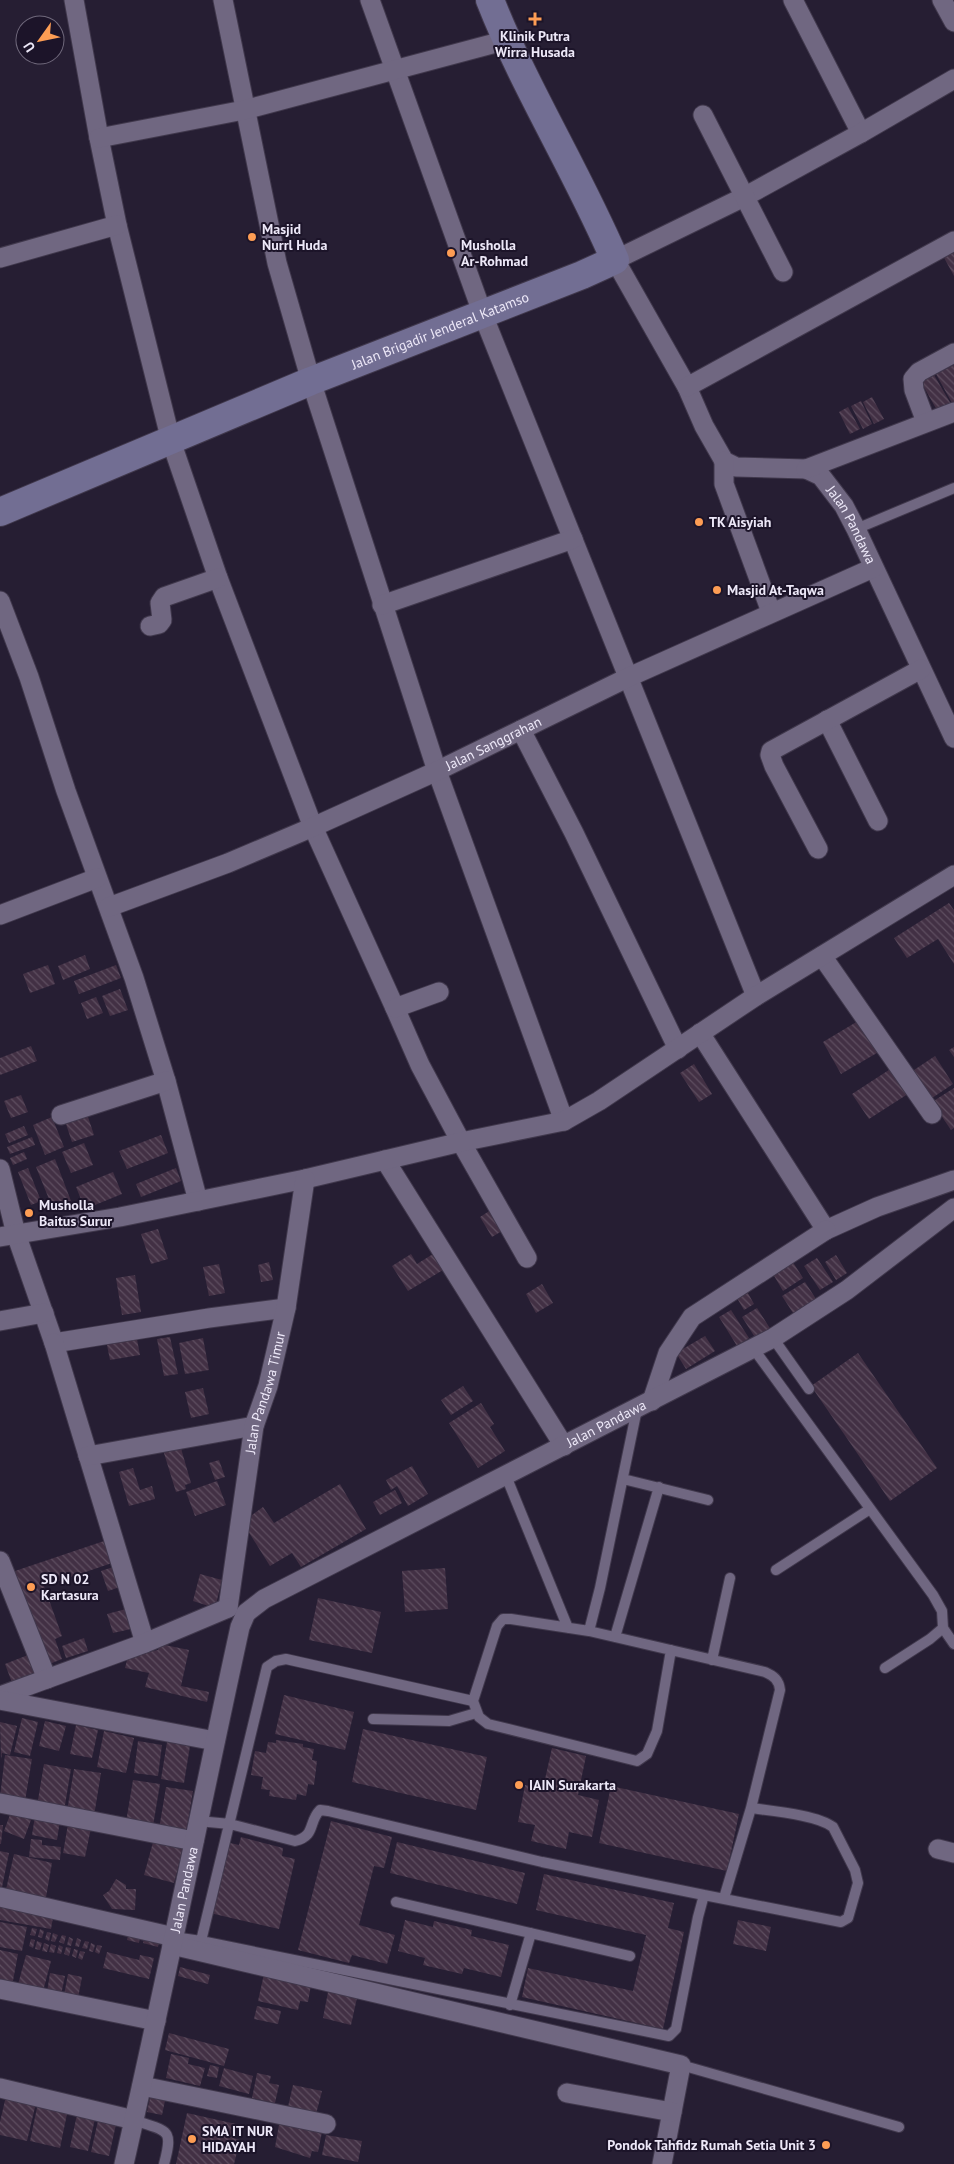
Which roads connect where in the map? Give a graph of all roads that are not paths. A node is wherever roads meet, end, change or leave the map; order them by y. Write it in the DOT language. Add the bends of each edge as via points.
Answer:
graph roads {
  1 [pos="74,0"];
  2 [pos="223,0"];
  3 [pos="370,0"];
  4 [pos="490,0"];
  5 [pos="793,0"];
  6 [pos="942,0"];
  7 [pos="954,22"];
  8 [pos="507,40"];
  9 [pos="395,70"];
  10 [pos="954,79"];
  11 [pos="244,110"];
  12 [pos="703,115"];
  13 [pos="861,133"];
  14 [pos="98,138"];
  15 [pos="744,197"];
  16 [pos="117,225"];
  17 [pos="954,241"];
  18 [pos="0,258"];
  19 [pos="614,260"];
  20 [pos="782,272"];
  21 [pos="483,314"];
  22 [pos="954,353"];
  23 [pos="311,381"];
  24 [pos="687,387"];
  25 [pos="954,412"];
  26 [pos="926,422"];
  27 [pos="171,441"];
  28 [pos="724,461"];
  29 [pos="806,469"];
  30 [pos="954,488"];
  31 [pos="0,512"];
  32 [pos="856,529"];
  33 [pos="573,539"];
  34 [pos="873,568"];
  35 [pos="218,578"];
  36 [pos="0,601"];
  37 [pos="382,605"];
  38 [pos="771,612"];
  39 [pos="150,626"];
  40 [pos="921,669"];
  41 [pos="629,677"];
  42 [pos="827,720"];
  43 [pos="521,730"];
  44 [pos="954,738"];
  45 [pos="437,771"];
  46 [pos="878,821"];
  47 [pos="313,827"];
  48 [pos="818,849"];
  49 [pos="954,875"];
  50 [pos="97,878"];
  51 [pos="109,907"];
  52 [pos="0,915"];
  53 [pos="822,956"];
  54 [pos="439,992"];
  55 [pos="756,996"];
  56 [pos="395,1008"];
  57 [pos="700,1033"];
  58 [pos="678,1049"];
  59 [pos="166,1081"];
  60 [pos="932,1114"];
  61 [pos="61,1115"];
  62 [pos="564,1121"];
  63 [pos="461,1142"];
  64 [pos="385,1160"];
  65 [pos="0,1169"];
  66 [pos="305,1179"];
  67 [pos="954,1180"];
  68 [pos="198,1202"];
  69 [pos="954,1208"];
  70 [pos="826,1230"];
  71 [pos="8,1236"];
  72 [pos="527,1258"];
  73 [pos="286,1308"];
  74 [pos="44,1313"];
  75 [pos="0,1320"];
  76 [pos="773,1338"];
  77 [pos="54,1344"];
  78 [pos="753,1348"];
  79 [pos="808,1389"];
  80 [pos="645,1405"];
  81 [pos="254,1426"];
  82 [pos="564,1446"];
  83 [pos="88,1456"];
  84 [pos="506,1476"];
  85 [pos="623,1479"];
  86 [pos="659,1488"];
  87 [pos="708,1500"];
  88 [pos="870,1509"];
  89 [pos="0,1562"];
  90 [pos="776,1570"];
  91 [pos="730,1578"];
  92 [pos="236,1611"];
  93 [pos="568,1628"];
  94 [pos="944,1628"];
  95 [pos="589,1631"];
  96 [pos="615,1638"];
  97 [pos="145,1643"];
  98 [pos="954,1644"];
  99 [pos="671,1650"];
  100 [pos="712,1660"];
  101 [pos="885,1668"];
  102 [pos="47,1679"];
  103 [pos="0,1698"];
  104 [pos="473,1701"];
  105 [pos="476,1713"];
  106 [pos="373,1719"];
  107 [pos="215,1741"];
  108 [pos="0,1803"];
  109 [pos="751,1808"];
  110 [pos="198,1820"];
  111 [pos="230,1824"];
  112 [pos="194,1841"];
  113 [pos="704,1895"];
  114 [pos="0,1897"];
  115 [pos="724,1898"];
  116 [pos="396,1902"];
  117 [pos="531,1933"];
  118 [pos="173,1941"];
  119 [pos="201,1941"];
  120 [pos="630,1956"];
  121 [pos="0,1989"];
  122 [pos="510,2005"];
  123 [pos="156,2021"];
  124 [pos="681,2065"];
  125 [pos="142,2086"];
  126 [pos="0,2088"];
  127 [pos="567,2093"];
  128 [pos="672,2112"];
  129 [pos="134,2120"];
  130 [pos="326,2124"];
  131 [pos="899,2127"];
  132 [pos="124,2164"];
  133 [pos="164,2164"];
  134 [pos="662,2164"];
  1 -- 14 [label="street"];
  2 -- 11 [label="street"];
  3 -- 9 [label="street"];
  4 -- 8 [label="main road"];
  5 -- 13 [label="street"];
  6 -- 7 [label="street"];
  8 -- 9 [label="street"];
  8 -- 19 [label="main road"];
  9 -- 11 [label="street"];
  9 -- 21 [label="street"];
  10 -- 13 [label="street"];
  11 -- 14 [label="street"];
  11 -- 23 [label="street" via="277,263"];
  12 -- 15 [label="street"];
  13 -- 15 [label="street"];
  14 -- 16 [label="street"];
  15 -- 19 [label="street"];
  15 -- 20 [label="street"];
  16 -- 18 [label="street"];
  16 -- 27 [label="street"];
  17 -- 24 [label="street"];
  19 -- 21 [label="main road, Jalan Brigadir Jenderal Katamso"];
  19 -- 24 [label="street"];
  21 -- 23 [label="main road, Jalan Brigadir Jenderal Katamso"];
  21 -- 33 [label="street"];
  22 -- 26 [label="street" via="919,372 913,379"];
  23 -- 27 [label="main road, Jalan Brigadir Jenderal Katamso"];
  23 -- 37 [label="street"];
  24 -- 28 [label="street"];
  25 -- 26 [label="street"];
  26 -- 29 [label="street"];
  27 -- 31 [label="main road, Jalan Brigadir Jenderal Katamso"];
  27 -- 35 [label="street"];
  28 -- 29 [label="street" via="736,468"];
  28 -- 38 [label="street" via="724,484"];
  29 -- 32 [label="street, Jalan Pandawa" via="821,476 830,486"];
  30 -- 32 [label="lane"];
  32 -- 34 [label="street, Jalan Pandawa"];
  33 -- 37 [label="street"];
  33 -- 41 [label="street"];
  34 -- 38 [label="street, Jalan Sanggrahan"];
  34 -- 40 [label="street, Jalan Pandawa"];
  35 -- 39 [label="street" via="164,597 160,603 162,620"];
  35 -- 47 [label="street"];
  36 -- 50 [label="street"];
  37 -- 45 [label="street"];
  38 -- 41 [label="street, Jalan Sanggrahan"];
  40 -- 42 [label="street"];
  40 -- 44 [label="street, Jalan Pandawa"];
  41 -- 43 [label="street, Jalan Sanggrahan"];
  41 -- 55 [label="street"];
  42 -- 46 [label="street"];
  42 -- 48 [label="street" via="774,748 770,754"];
  43 -- 45 [label="street, Jalan Sanggrahan"];
  43 -- 58 [label="street"];
  45 -- 47 [label="street, Jalan Sanggrahan"];
  45 -- 62 [label="street"];
  47 -- 51 [label="street, Jalan Sanggrahan"];
  47 -- 56 [label="street"];
  49 -- 53 [label="street"];
  50 -- 51 [label="street"];
  50 -- 52 [label="street"];
  51 -- 59 [label="street"];
  53 -- 55 [label="street"];
  53 -- 60 [label="street"];
  54 -- 56 [label="street"];
  55 -- 57 [label="street"];
  56 -- 63 [label="street"];
  57 -- 58 [label="street"];
  57 -- 70 [label="street"];
  58 -- 62 [label="street"];
  59 -- 61 [label="street"];
  59 -- 68 [label="street"];
  62 -- 63 [label="street"];
  63 -- 64 [label="street"];
  63 -- 72 [label="street"];
  64 -- 66 [label="street"];
  64 -- 82 [label="street"];
  65 -- 71 [label="street"];
  66 -- 68 [label="street"];
  66 -- 73 [label="street, Jalan Pandawa Timur"];
  67 -- 70 [label="street" via="877,1207"];
  68 -- 71 [label="street"];
  69 -- 76 [label="street, Jalan Pandawa" via="847,1290"];
  70 -- 80 [label="street" via="692,1317 668,1352"];
  71 -- 74 [label="street"];
  73 -- 77 [label="street"];
  73 -- 81 [label="street, Jalan Pandawa Timur" via="268,1386"];
  74 -- 75 [label="street"];
  74 -- 77 [label="street"];
  76 -- 78 [label="street, Jalan Pandawa"];
  76 -- 79 [label="lane"];
  77 -- 83 [label="street"];
  78 -- 80 [label="street, Jalan Pandawa"];
  78 -- 88 [label="lane"];
  80 -- 82 [label="street, Jalan Pandawa"];
  80 -- 85 [label="lane"];
  81 -- 83 [label="street"];
  81 -- 92 [label="street, Jalan Pandawa Timur"];
  82 -- 84 [label="street, Jalan Pandawa"];
  83 -- 97 [label="street"];
  84 -- 92 [label="street, Jalan Pandawa"];
  84 -- 93 [label="lane"];
  85 -- 86 [label="lane"];
  85 -- 95 [label="lane"];
  86 -- 87 [label="lane"];
  86 -- 96 [label="lane"];
  88 -- 90 [label="lane"];
  88 -- 94 [label="lane" via="933,1595 942,1611"];
  89 -- 102 [label="street"];
  91 -- 100 [label="lane"];
  92 -- 97 [label="street"];
  92 -- 107 [label="street, Jalan Pandawa"];
  93 -- 95 [label="lane"];
  93 -- 104 [label="lane" via="511,1619 501,1621"];
  94 -- 98 [label="lane"];
  94 -- 101 [label="lane"];
  95 -- 96 [label="lane"];
  96 -- 99 [label="lane"];
  97 -- 102 [label="street"];
  99 -- 100 [label="lane"];
  99 -- 105 [label="lane" via="657,1731 647,1754 637,1761 488,1724"];
  100 -- 109 [label="lane" via="765,1672 774,1676 779,1684"];
  102 -- 103 [label="street"];
  103 -- 107 [label="street"];
  104 -- 105 [label="lane"];
  104 -- 111 [label="lane" via="286,1659 274,1662 267,1668"];
  105 -- 106 [label="lane" via="449,1721"];
  107 -- 110 [label="street, Jalan Pandawa"];
  108 -- 112 [label="street"];
  109 -- 115 [label="lane"];
  109 -- 115 [label="lane" via="816,1819 833,1827 855,1870 858,1883 848,1918 841,1922"];
  110 -- 111 [label="lane"];
  110 -- 112 [label="street, Jalan Pandawa"];
  111 -- 113 [label="lane" via="295,1841 308,1835 320,1810 328,1810 542,1862"];
  111 -- 119 [label="lane"];
  112 -- 118 [label="street, Jalan Pandawa"];
  113 -- 115 [label="lane"];
  113 -- 122 [label="lane" via="676,2029 671,2035"];
  114 -- 118 [label="street"];
  116 -- 117 [label="lane"];
  117 -- 120 [label="lane"];
  117 -- 122 [label="lane"];
  118 -- 119 [label="lane"];
  118 -- 123 [label="street, Jalan Pandawa"];
  118 -- 124 [label="street"];
  119 -- 122 [label="lane"];
  121 -- 123 [label="street"];
  123 -- 125 [label="street, Jalan Pandawa"];
  124 -- 128 [label="street"];
  124 -- 131 [label="lane"];
  125 -- 129 [label="street, Jalan Pandawa"];
  125 -- 130 [label="street"];
  126 -- 129 [label="street"];
  127 -- 128 [label="street"];
  128 -- 134 [label="street"];
  129 -- 132 [label="street, Jalan Pandawa"];
  129 -- 133 [label="lane" via="164,2131 168,2136 170,2142"];
}
